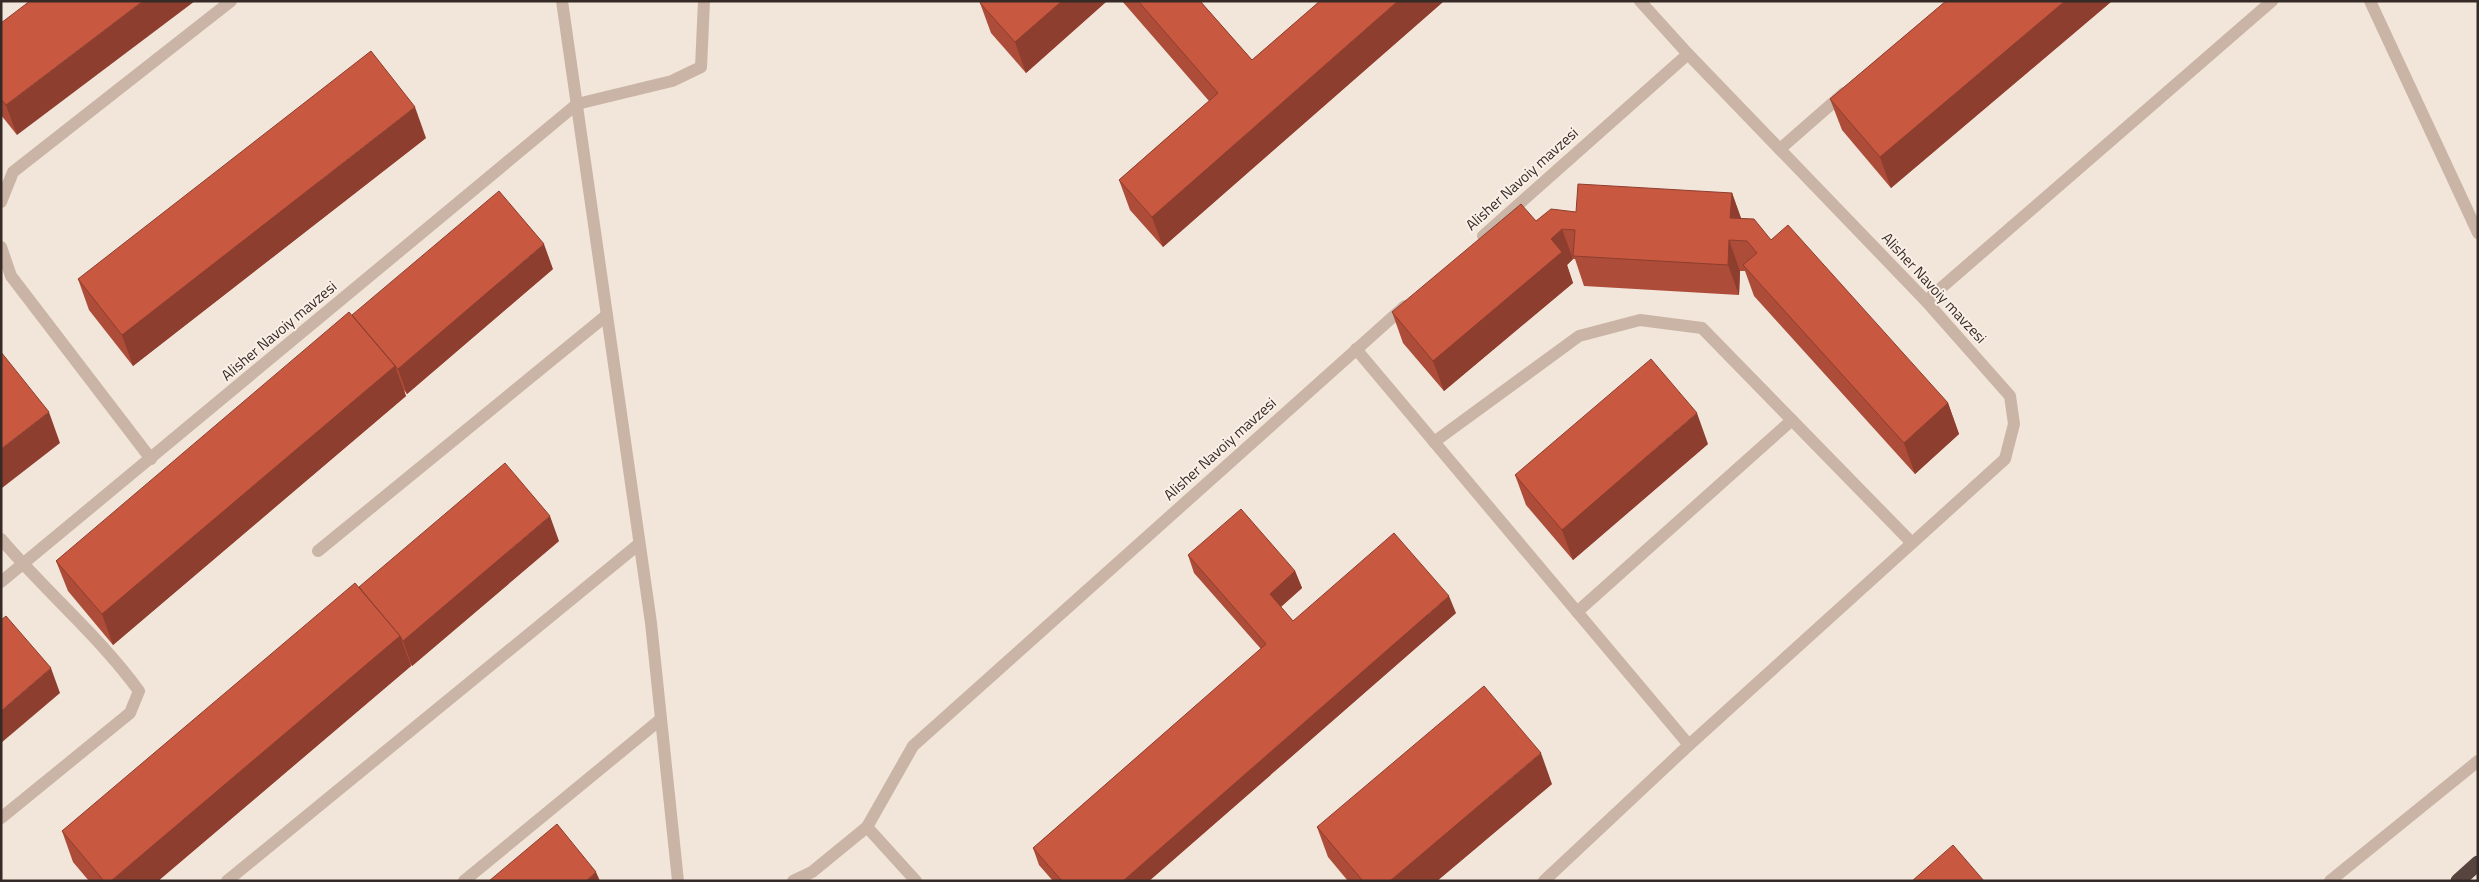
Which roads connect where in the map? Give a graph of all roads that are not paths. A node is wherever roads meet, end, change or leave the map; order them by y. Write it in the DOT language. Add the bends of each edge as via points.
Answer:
graph roads {
  1 [pos="231,1"];
  2 [pos="562,1"];
  3 [pos="704,1"];
  4 [pos="1640,1"];
  5 [pos="2272,1"];
  6 [pos="2370,1"];
  7 [pos="1688,54"];
  8 [pos="1854,85"];
  9 [pos="577,104"];
  10 [pos="1780,150"];
  11 [pos="1,202"];
  12 [pos="2478,233"];
  13 [pos="1474,244"];
  14 [pos="1,246"];
  15 [pos="1415,297"];
  16 [pos="1926,301"];
  17 [pos="607,315"];
  18 [pos="1356,349"];
  19 [pos="1792,420"];
  20 [pos="1434,442"];
  21 [pos="150,459"];
  22 [pos="1,539"];
  23 [pos="1912,543"];
  24 [pos="639,544"];
  25 [pos="318,550"];
  26 [pos="23,565"];
  27 [pos="1,582"];
  28 [pos="1576,612"];
  29 [pos="661,719"];
  30 [pos="1689,745"];
  31 [pos="2478,761"];
  32 [pos="1,818"];
  33 [pos="867,827"];
  34 [pos="2478,863"];
  35 [pos="227,881"];
  36 [pos="464,881"];
  37 [pos="678,881"];
  38 [pos="793,881"];
  39 [pos="916,881"];
  40 [pos="1544,881"];
  41 [pos="2330,881"];
  42 [pos="2458,881"];
  1 -- 11 [label="street" via="13,172"];
  2 -- 9 [label="street"];
  3 -- 9 [label="street" via="701,67 672,81"];
  4 -- 7 [label="street, Alisher Navoiy mavzesi"];
  5 -- 16 [label="street"];
  6 -- 12 [label="street"];
  7 -- 10 [label="street, Alisher Navoiy mavzesi"];
  7 -- 13 [label="street, Alisher Navoiy mavzesi"];
  8 -- 10 [label="street"];
  9 -- 17 [label="street"];
  9 -- 21 [label="street, Alisher Navoiy mavzesi"];
  10 -- 16 [label="street, Alisher Navoiy mavzesi"];
  14 -- 21 [label="street" via="11,276"];
  15 -- 18 [label="street, Alisher Navoiy mavzesi"];
  16 -- 23 [label="street, Alisher Navoiy mavzesi" via="2010,396 2014,424 2005,459"];
  17 -- 24 [label="street"];
  17 -- 25 [label="street"];
  18 -- 20 [label="street"];
  18 -- 33 [label="street, Alisher Navoiy mavzesi" via="913,746"];
  19 -- 20 [label="street" via="1702,328 1640,320 1579,336"];
  19 -- 23 [label="street"];
  19 -- 28 [label="street"];
  20 -- 28 [label="street"];
  21 -- 26 [label="street, Alisher Navoiy mavzesi"];
  22 -- 26 [label="street"];
  23 -- 30 [label="street"];
  24 -- 29 [label="street"];
  24 -- 35 [label="street"];
  26 -- 27 [label="street, Alisher Navoiy mavzesi"];
  26 -- 32 [label="street" via="124,670 139,692 130,713"];
  28 -- 30 [label="street"];
  29 -- 36 [label="street"];
  29 -- 37 [label="street"];
  30 -- 40 [label="street"];
  31 -- 41 [label="street"];
  33 -- 38 [label="street, Alisher Navoiy mavzesi" via="812,872"];
  33 -- 39 [label="street"];
  34 -- 42 [label="highway"];
}
